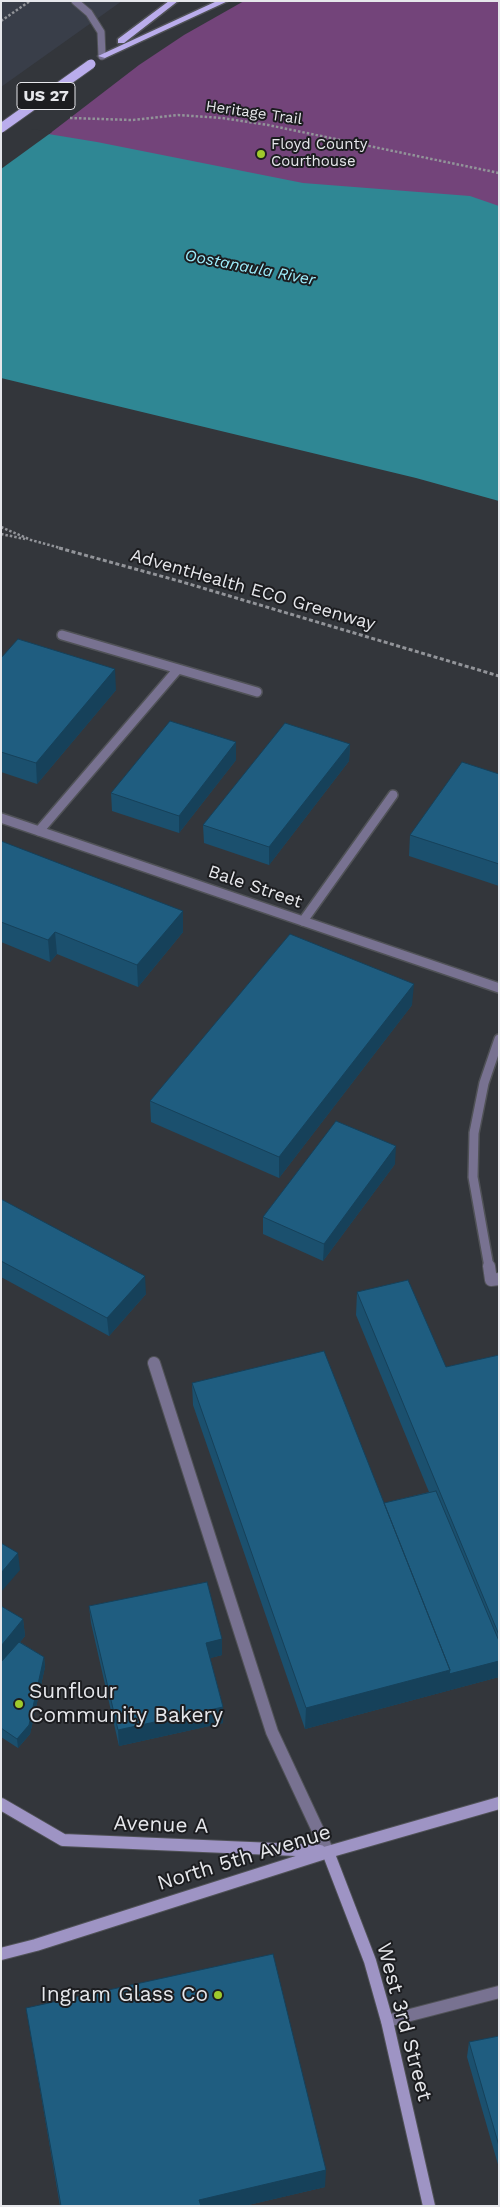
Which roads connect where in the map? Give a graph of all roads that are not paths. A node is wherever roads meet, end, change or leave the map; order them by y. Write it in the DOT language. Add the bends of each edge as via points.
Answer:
graph roads {
  1 [pos="76,1"];
  2 [pos="174,1"];
  3 [pos="224,1"];
  4 [pos="102,56"];
  5 [pos="1,128"];
  6 [pos="62,635"];
  7 [pos="178,669"];
  8 [pos="257,692"];
  9 [pos="393,795"];
  10 [pos="1,818"];
  11 [pos="39,831"];
  12 [pos="304,921"];
  13 [pos="499,988"];
  14 [pos="499,1039"];
  15 [pos="499,1279"];
  16 [pos="154,1363"];
  17 [pos="499,1803"];
  18 [pos="1,1804"];
  19 [pos="328,1852"];
  20 [pos="1,1954"];
  21 [pos="499,1992"];
  22 [pos="387,2021"];
  23 [pos="429,2206"];
  1 -- 4 [label="street" via="96,23"];
  2 -- 4 [label="main road, US 27"];
  3 -- 4 [label="main road"];
  4 -- 5 [label="main road, US 27, bridge"];
  6 -- 7 [label="street"];
  7 -- 8 [label="street"];
  7 -- 11 [label="street"];
  9 -- 12 [label="street"];
  10 -- 11 [label="street, Bale Street"];
  11 -- 12 [label="street, Bale Street"];
  12 -- 13 [label="street, Bale Street"];
  14 -- 15 [label="street" via="484,1082 474,1133 473,1177 491,1280"];
  16 -- 19 [label="street" via="272,1732"];
  17 -- 19 [label="street, North 5th Avenue"];
  18 -- 19 [label="street, Avenue A" via="63,1840"];
  19 -- 20 [label="street, North 5th Avenue"];
  19 -- 22 [label="street, West 3rd Street" via="370,1961"];
  21 -- 22 [label="street"];
  22 -- 23 [label="street, West 3rd Street"];
}
